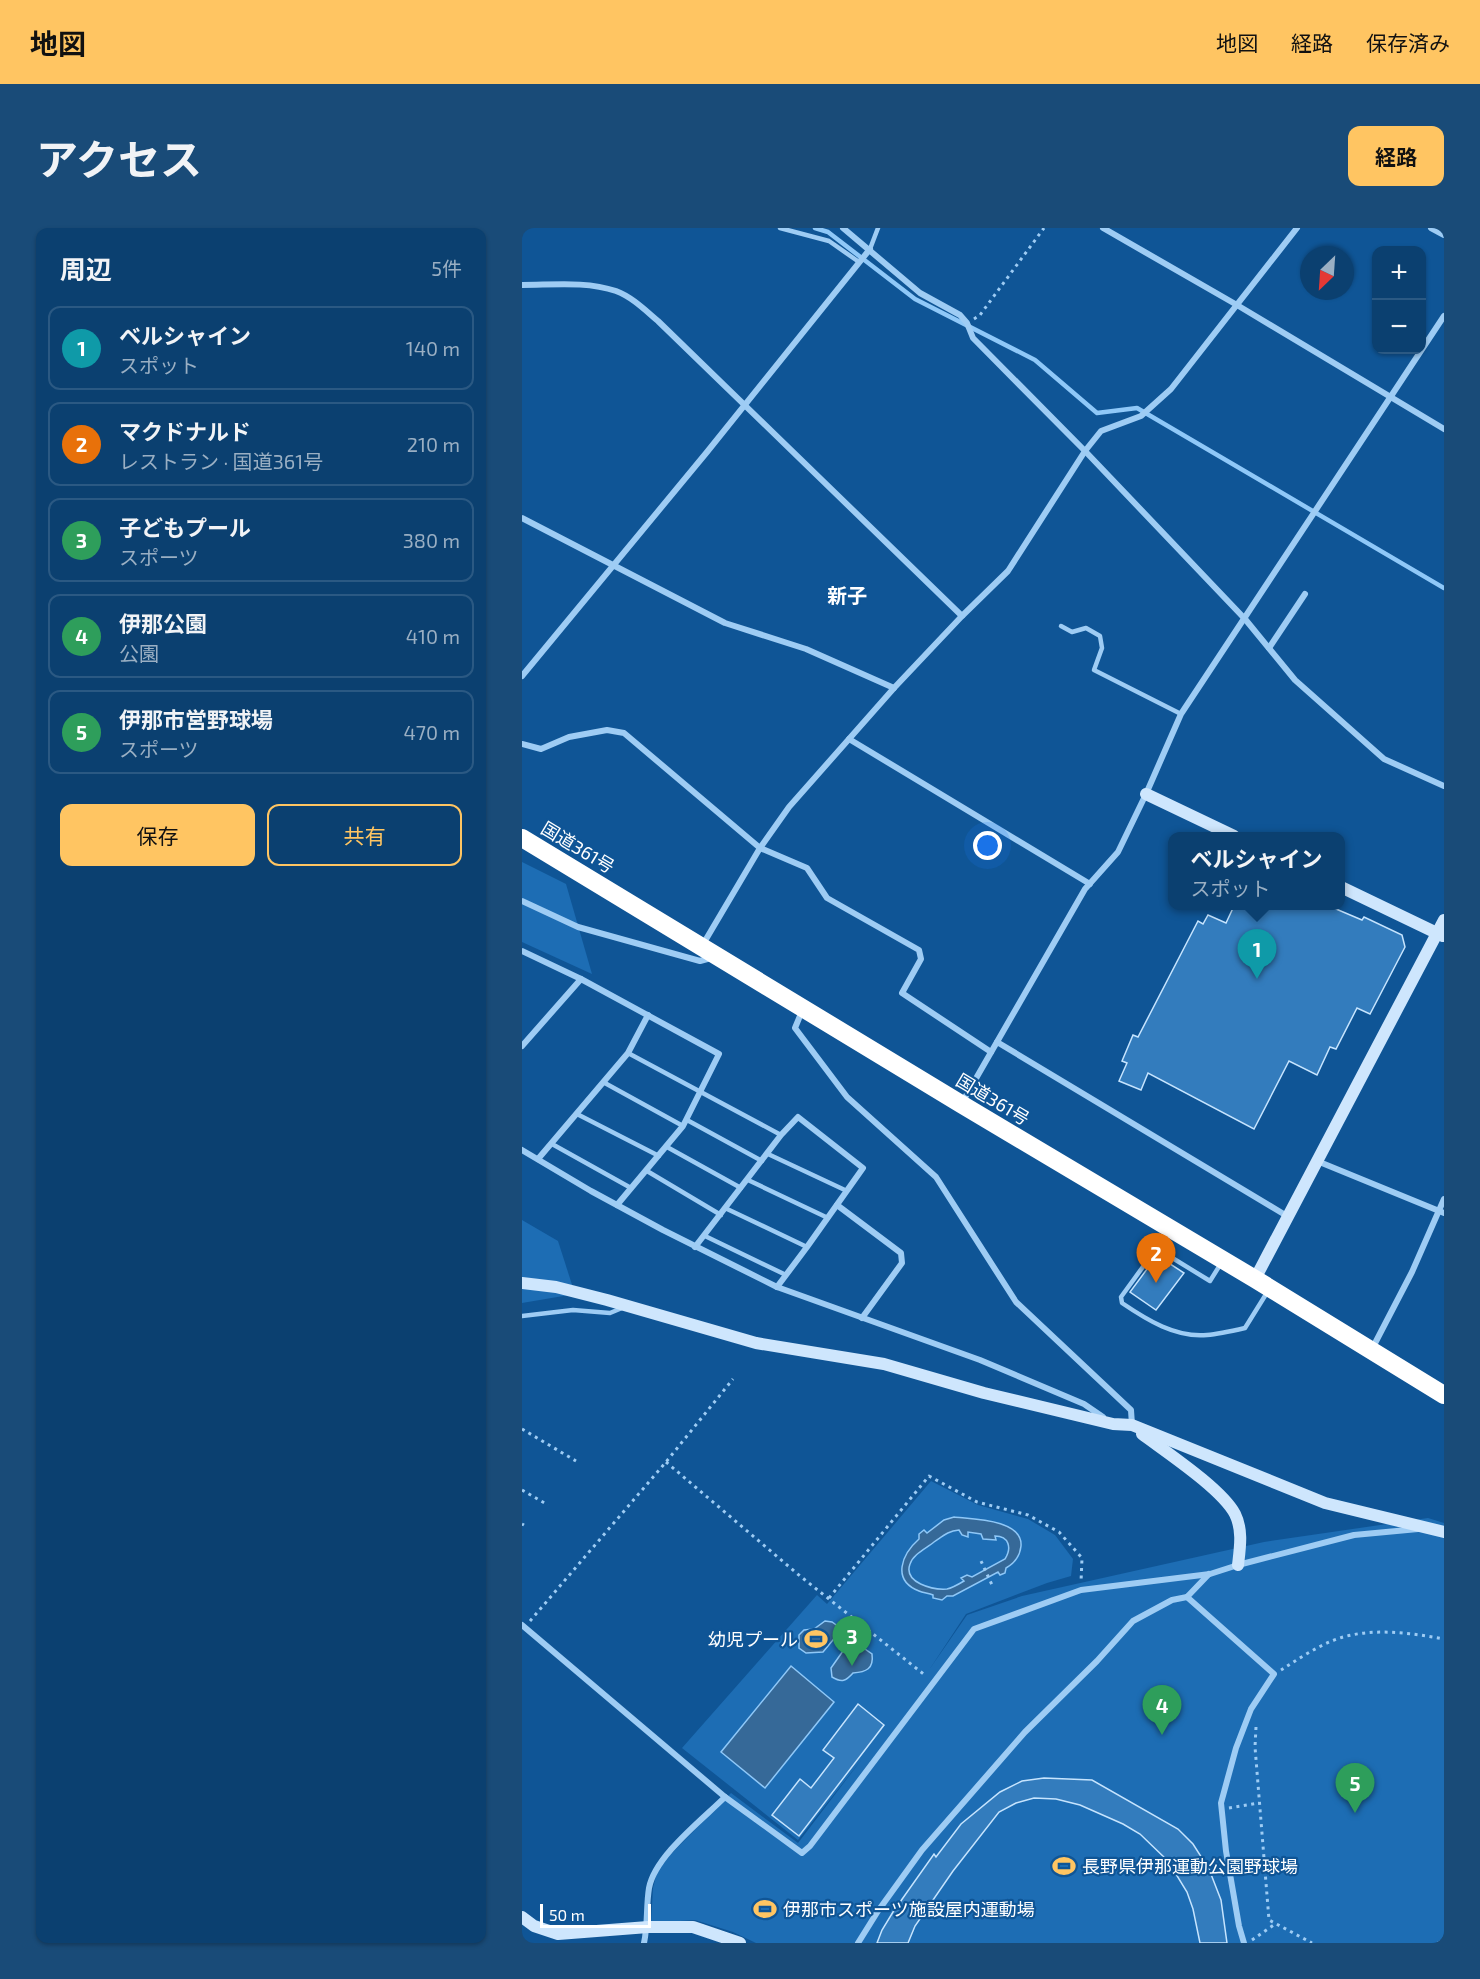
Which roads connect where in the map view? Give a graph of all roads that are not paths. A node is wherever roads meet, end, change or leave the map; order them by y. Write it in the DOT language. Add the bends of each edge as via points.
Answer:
graph roads {
  1 [pos="780,228"];
  2 [pos="843,228"];
  3 [pos="878,228"];
  4 [pos="1103,228"];
  5 [pos="1297,228"];
  6 [pos="1431,228"];
  7 [pos="1444,235"];
  8 [pos="870,249"];
  9 [pos="862,259"];
  10 [pos="522,285"];
  11 [pos="1237,305"];
  12 [pos="1444,316"];
  13 [pos="1390,397"];
  14 [pos="744,406"];
  15 [pos="1444,429"];
  16 [pos="1086,451"];
  17 [pos="522,518"];
  18 [pos="613,565"];
  19 [pos="1305,594"];
  20 [pos="962,615"];
  21 [pos="1245,619"];
  22 [pos="1061,626"];
  23 [pos="1269,648"];
  24 [pos="522,676"];
  25 [pos="894,688"];
  26 [pos="1181,714"];
  27 [pos="849,739"];
  28 [pos="522,744"];
  29 [pos="1444,786"];
  30 [pos="1146,795"];
  31 [pos="1224,832"];
  32 [pos="522,838"];
  33 [pos="760,848"];
  34 [pos="1090,884"];
  35 [pos="1345,889"];
  36 [pos="522,901"];
  37 [pos="1444,920"];
  38 [pos="1441,935"];
  39 [pos="702,946"];
  40 [pos="522,951"];
  41 [pos="720,956"];
  42 [pos="581,979"];
  43 [pos="804,1008"];
  44 [pos="648,1015"];
  45 [pos="997,1042"];
  46 [pos="522,1046"];
  47 [pos="991,1052"];
  48 [pos="628,1053"];
  49 [pos="603,1082"];
  50 [pos="701,1092"];
  51 [pos="961,1104"];
  52 [pos="577,1114"];
  53 [pos="685,1123"];
  54 [pos="781,1135"];
  55 [pos="552,1144"];
  56 [pos="667,1147"];
  57 [pos="522,1150"];
  58 [pos="768,1154"];
  59 [pos="659,1156"];
  60 [pos="538,1159"];
  61 [pos="762,1161"];
  62 [pos="1317,1161"];
  63 [pos="647,1171"];
  64 [pos="748,1180"];
  65 [pos="631,1188"];
  66 [pos="741,1188"];
  67 [pos="847,1191"];
  68 [pos="1444,1199"];
  69 [pos="617,1205"];
  70 [pos="837,1205"];
  71 [pos="725,1208"];
  72 [pos="1441,1212"];
  73 [pos="721,1215"];
  74 [pos="1288,1217"];
  75 [pos="828,1218"];
  76 [pos="705,1236"];
  77 [pos="695,1247"];
  78 [pos="807,1247"];
  79 [pos="1223,1260"];
  80 [pos="786,1275"];
  81 [pos="522,1283"];
  82 [pos="1262,1284"];
  83 [pos="777,1287"];
  84 [pos="627,1305"];
  85 [pos="522,1316"];
  86 [pos="862,1318"];
  87 [pos="1371,1352"];
  88 [pos="1444,1395"];
  89 [pos="1113,1424"];
  90 [pos="1132,1425"];
  91 [pos="1425,1528"];
  92 [pos="1444,1532"];
  93 [pos="1238,1565"];
  94 [pos="1210,1574"];
  95 [pos="1187,1597"];
  96 [pos="523,1628"];
  97 [pos="726,1797"];
  98 [pos="522,1917"];
  99 [pos="648,1927"];
  100 [pos="644,1943"];
  101 [pos="740,1943"];
  102 [pos="858,1943"];
  103 [pos="1246,1943"];
  1 -- 9 [label="lane" via="819,237"];
  2 -- 8 [label="street"];
  3 -- 8 [label="lane"];
  4 -- 11 [label="street"];
  5 -- 11 [label="street"];
  6 -- 7 [label="street"];
  8 -- 9 [label="street"];
  8 -- 16 [label="street" via="920,293 960,315 973,338"];
  9 -- 14 [label="street"];
  10 -- 14 [label="street" via="587,285 632,299"];
  11 -- 13 [label="street"];
  11 -- 16 [label="street" via="1171,389 1141,416 1101,431"];
  12 -- 13 [label="street"];
  13 -- 15 [label="street"];
  13 -- 21 [label="street"];
  14 -- 18 [label="street"];
  14 -- 20 [label="street"];
  16 -- 20 [label="street" via="1008,571"];
  16 -- 21 [label="street"];
  17 -- 18 [label="street"];
  18 -- 24 [label="street"];
  18 -- 25 [label="street" via="724,623 806,649"];
  19 -- 23 [label="street"];
  20 -- 25 [label="street"];
  21 -- 23 [label="street"];
  21 -- 26 [label="street"];
  22 -- 26 [label="lane" via="1072,632 1086,628 1100,636 1102,648 1094,670"];
  23 -- 29 [label="street" via="1295,680 1384,759"];
  25 -- 27 [label="street"];
  26 -- 30 [label="street"];
  27 -- 33 [label="street" via="789,807"];
  27 -- 34 [label="street"];
  28 -- 33 [label="street" via="541,748 569,737 607,730 624,733"];
  30 -- 31 [label="street"];
  30 -- 34 [label="street" via="1118,852"];
  32 -- 39 [label="highway, 国道361号"];
  33 -- 39 [label="street"];
  33 -- 47 [label="street" via="807,868 827,898 919,950 921,959 902,993"];
  34 -- 45 [label="street"];
  35 -- 38 [label="street"];
  36 -- 41 [label="street" via="578,927 700,961"];
  37 -- 38 [label="street"];
  38 -- 62 [label="street"];
  39 -- 41 [label="highway, 国道361号"];
  40 -- 42 [label="street"];
  41 -- 43 [label="highway, 国道361号"];
  42 -- 44 [label="street"];
  42 -- 46 [label="street"];
  43 -- 51 [label="highway, 国道361号"];
  43 -- 90 [label="street" via="795,1028 847,1097 936,1178 1016,1302 1131,1410"];
  44 -- 48 [label="street"];
  44 -- 50 [label="street" via="719,1054"];
  45 -- 47 [label="street"];
  45 -- 74 [label="street"];
  47 -- 51 [label="street"];
  48 -- 49 [label="street"];
  48 -- 50 [label="lane"];
  49 -- 52 [label="street"];
  49 -- 53 [label="lane"];
  50 -- 53 [label="street"];
  50 -- 54 [label="lane"];
  51 -- 79 [label="highway, 国道361号"];
  52 -- 55 [label="street"];
  52 -- 59 [label="lane"];
  53 -- 56 [label="street"];
  53 -- 61 [label="lane"];
  54 -- 58 [label="street"];
  54 -- 67 [label="street" via="798,1117 863,1168"];
  55 -- 60 [label="street"];
  55 -- 65 [label="lane"];
  56 -- 59 [label="street"];
  56 -- 66 [label="lane"];
  57 -- 60 [label="street"];
  58 -- 61 [label="street"];
  58 -- 67 [label="lane"];
  59 -- 63 [label="street"];
  60 -- 69 [label="street"];
  61 -- 64 [label="street"];
  62 -- 72 [label="street"];
  62 -- 74 [label="street"];
  63 -- 65 [label="street"];
  63 -- 73 [label="lane"];
  64 -- 66 [label="street"];
  64 -- 75 [label="lane"];
  65 -- 69 [label="street"];
  66 -- 71 [label="street"];
  67 -- 70 [label="street"];
  68 -- 72 [label="street"];
  69 -- 77 [label="street"];
  70 -- 75 [label="street"];
  70 -- 86 [label="street" via="901,1253 902,1263"];
  71 -- 73 [label="street"];
  71 -- 78 [label="lane"];
  72 -- 87 [label="street"];
  73 -- 76 [label="street"];
  74 -- 82 [label="street"];
  75 -- 78 [label="street"];
  76 -- 77 [label="street"];
  76 -- 80 [label="lane"];
  77 -- 83 [label="street"];
  78 -- 80 [label="street"];
  79 -- 82 [label="highway, 国道361号"];
  79 -- 82 [label="lane" via="1210,1281 1161,1251 1153,1253 1121,1297 1122,1304 1150,1322 1204,1335 1245,1328"];
  80 -- 83 [label="street"];
  81 -- 84 [label="street" via="556,1287"];
  82 -- 87 [label="highway, 国道361号"];
  83 -- 86 [label="street"];
  84 -- 85 [label="lane" via="610,1313 573,1310"];
  84 -- 89 [label="street" via="756,1343 884,1364"];
  86 -- 89 [label="street" via="980,1360 1084,1404"];
  87 -- 88 [label="highway, 国道361号"];
  89 -- 90 [label="street"];
  90 -- 91 [label="street" via="1325,1503"];
  90 -- 93 [label="street" via="1221,1495 1235,1514 1241,1540"];
  91 -- 92 [label="street"];
  91 -- 93 [label="street" via="1354,1535"];
  93 -- 94 [label="street"];
  94 -- 95 [label="street"];
  94 -- 97 [label="street" via="1081,1590 974,1629 802,1853"];
  95 -- 102 [label="street" via="1172,1600 1133,1622 1025,1732 922,1850"];
  95 -- 103 [label="street" via="1274,1674 1251,1709 1221,1803 1239,1926"];
  96 -- 97 [label="street"];
  97 -- 99 [label="street" via="654,1871 649,1888"];
  98 -- 99 [label="street" via="534,1926 558,1934"];
  99 -- 100 [label="street"];
  99 -- 101 [label="street" via="693,1927"];
}
